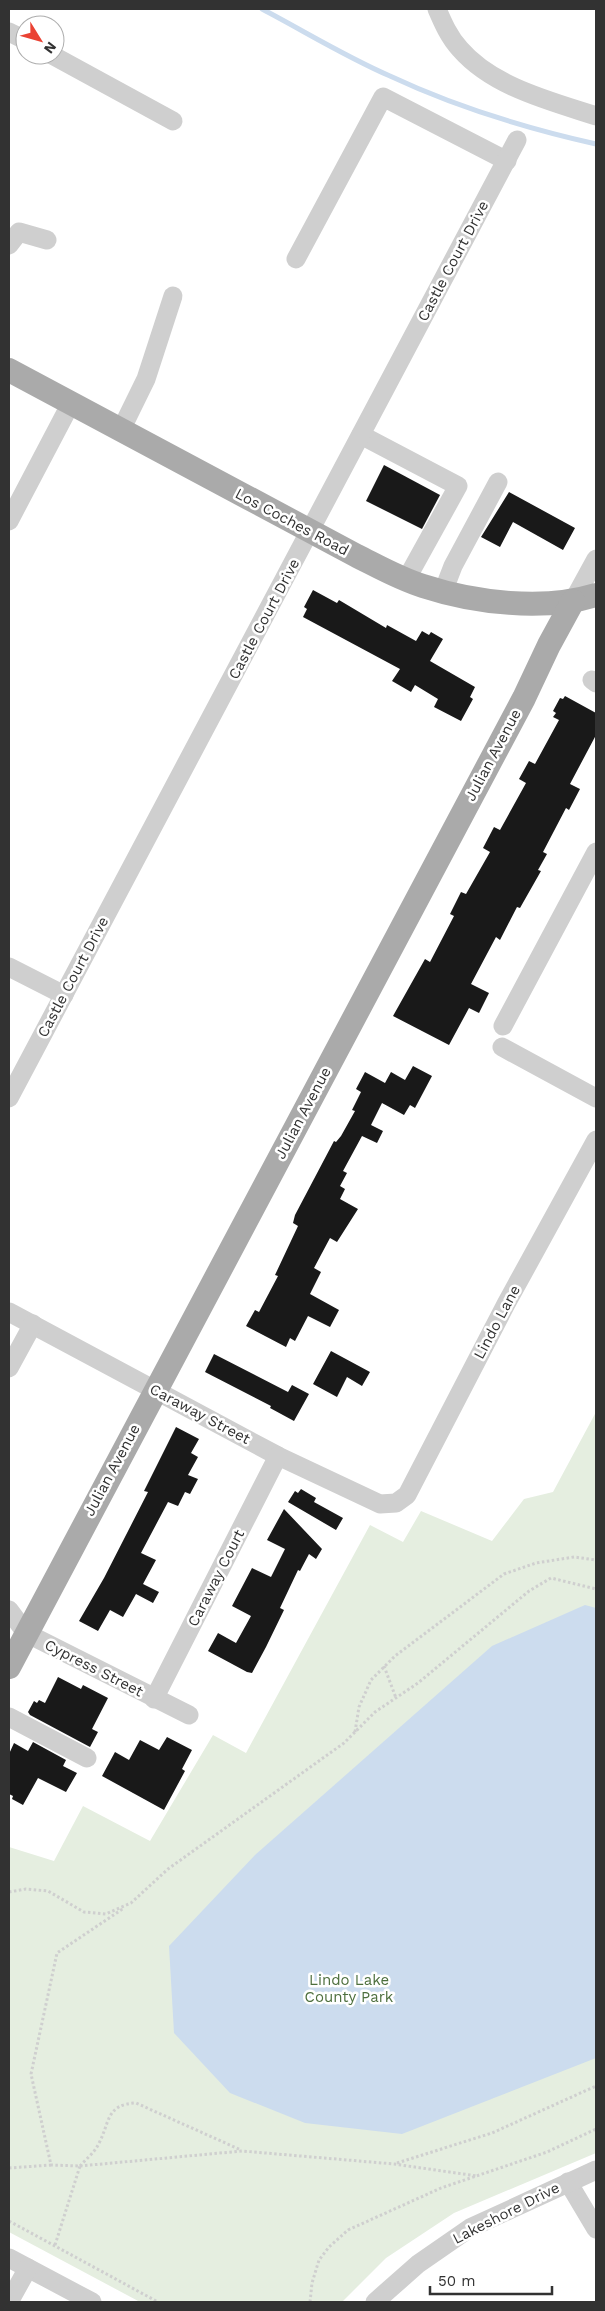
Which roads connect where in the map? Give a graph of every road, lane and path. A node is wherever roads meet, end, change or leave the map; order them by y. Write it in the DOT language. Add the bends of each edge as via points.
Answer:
graph roads {
  1 [pos="437,9"];
  2 [pos="65,62"];
  3 [pos="596,116"];
  4 [pos="173,121"];
  5 [pos="517,140"];
  6 [pos="506,161"];
  7 [pos="47,240"];
  8 [pos="9,245"];
  9 [pos="296,260"];
  10 [pos="173,296"];
  11 [pos="9,370"];
  12 [pos="71,403"];
  13 [pos="121,430"];
  14 [pos="361,435"];
  15 [pos="498,482"];
  16 [pos="9,521"];
  17 [pos="310,531"];
  18 [pos="596,559"];
  19 [pos="406,580"];
  20 [pos="443,592"];
  21 [pos="596,596"];
  22 [pos="573,601"];
  23 [pos="596,852"];
  24 [pos="9,967"];
  25 [pos="64,995"];
  26 [pos="503,1026"];
  27 [pos="502,1047"];
  28 [pos="9,1098"];
  29 [pos="596,1098"];
  30 [pos="596,1140"];
  31 [pos="9,1312"];
  32 [pos="33,1324"];
  33 [pos="9,1368"];
  34 [pos="155,1389"];
  35 [pos="278,1456"];
  36 [pos="396,1503"];
  37 [pos="596,1560"];
  38 [pos="596,1589"];
  39 [pos="9,1610"];
  40 [pos="26,1633"];
  41 [pos="384,1666"];
  42 [pos="9,1667"];
  43 [pos="396,1698"];
  44 [pos="154,1699"];
  45 [pos="189,1715"];
  46 [pos="9,1718"];
  47 [pos="355,1732"];
  48 [pos="87,1758"];
  49 [pos="9,1892"];
  50 [pos="131,1903"];
  51 [pos="596,2086"];
  52 [pos="596,2129"];
  53 [pos="242,2150"];
  54 [pos="394,2164"];
  55 [pos="51,2165"];
  56 [pos="80,2166"];
  57 [pos="9,2168"];
  58 [pos="596,2170"];
  59 [pos="477,2176"];
  60 [pos="568,2182"];
  61 [pos="9,2221"];
  62 [pos="595,2225"];
  63 [pos="55,2245"];
  64 [pos="9,2258"];
  65 [pos="28,2268"];
  66 [pos="9,2302"];
  67 [pos="92,2302"];
  68 [pos="158,2302"];
  69 [pos="310,2302"];
  70 [pos="375,2302"];
  1 -- 3 [label="street" via="459,48 485,70 540,97"];
  2 -- 4 [label="street"];
  5 -- 6 [label="street, Castle Court Drive"];
  6 -- 9 [label="street" via="382,97"];
  6 -- 14 [label="street, Castle Court Drive"];
  7 -- 8 [label="street" via="19,232"];
  10 -- 13 [label="street" via="146,379"];
  11 -- 12 [label="main road, Los Coches Road"];
  12 -- 13 [label="main road, Los Coches Road"];
  12 -- 16 [label="street"];
  13 -- 17 [label="main road, Los Coches Road"];
  14 -- 17 [label="street, Castle Court Drive"];
  14 -- 19 [label="street" via="458,486"];
  15 -- 20 [label="street" via="453,566"];
  17 -- 19 [label="main road, Los Coches Road"];
  17 -- 25 [label="street, Castle Court Drive"];
  18 -- 22 [label="street, Julian Avenue"];
  19 -- 20 [label="main road, Los Coches Road"];
  20 -- 22 [label="main road, Los Coches Road" via="522,603"];
  21 -- 22 [label="main road, Los Coches Road"];
  22 -- 34 [label="main road, Julian Avenue"];
  23 -- 26 [label="street"];
  24 -- 25 [label="street"];
  25 -- 28 [label="street, Castle Court Drive"];
  27 -- 29 [label="street"];
  30 -- 36 [label="street, Lindo Lane" via="407,1495"];
  31 -- 32 [label="street, Caraway Street"];
  32 -- 33 [label="street"];
  32 -- 34 [label="street, Caraway Street"];
  34 -- 35 [label="street, Caraway Street"];
  34 -- 40 [label="main road, Julian Avenue"];
  35 -- 36 [label="street, Caraway Street" via="380,1504"];
  35 -- 44 [label="street, Caraway Court"];
  37 -- 41 [label="path" via="574,1557 536,1563 504,1574"];
  38 -- 43 [label="path" via="551,1578 529,1591"];
  39 -- 40 [label="street, Cypress Street"];
  40 -- 42 [label="main road, Julian Avenue"];
  40 -- 44 [label="street, Cypress Street"];
  41 -- 43 [label="path"];
  41 -- 47 [label="path" via="371,1680 359,1707"];
  43 -- 47 [label="path"];
  44 -- 45 [label="street, Cypress Street"];
  46 -- 48 [label="street"];
  47 -- 50 [label="path" via="168,1869"];
  49 -- 50 [label="path" via="26,1889 48,1891 84,1912 106,1914"];
  50 -- 55 [label="path" via="57,1953 31,2074"];
  51 -- 54 [label="path" via="492,2133"];
  52 -- 59 [label="path" via="547,2152"];
  53 -- 54 [label="path"];
  53 -- 56 [label="path"];
  53 -- 56 [label="path" via="136,2103 124,2103 111,2112 98,2146"];
  54 -- 59 [label="path"];
  55 -- 56 [label="path"];
  55 -- 57 [label="path"];
  56 -- 63 [label="path"];
  58 -- 60 [label="street, Lakeshore Drive"];
  59 -- 69 [label="path" via="441,2188 348,2230 319,2260"];
  60 -- 62 [label="street"];
  60 -- 70 [label="street, Lakeshore Drive" via="470,2228 418,2264"];
  61 -- 63 [label="path"];
  63 -- 68 [label="path"];
  64 -- 65 [label="street"];
  65 -- 66 [label="street"];
  65 -- 67 [label="street"];
}
